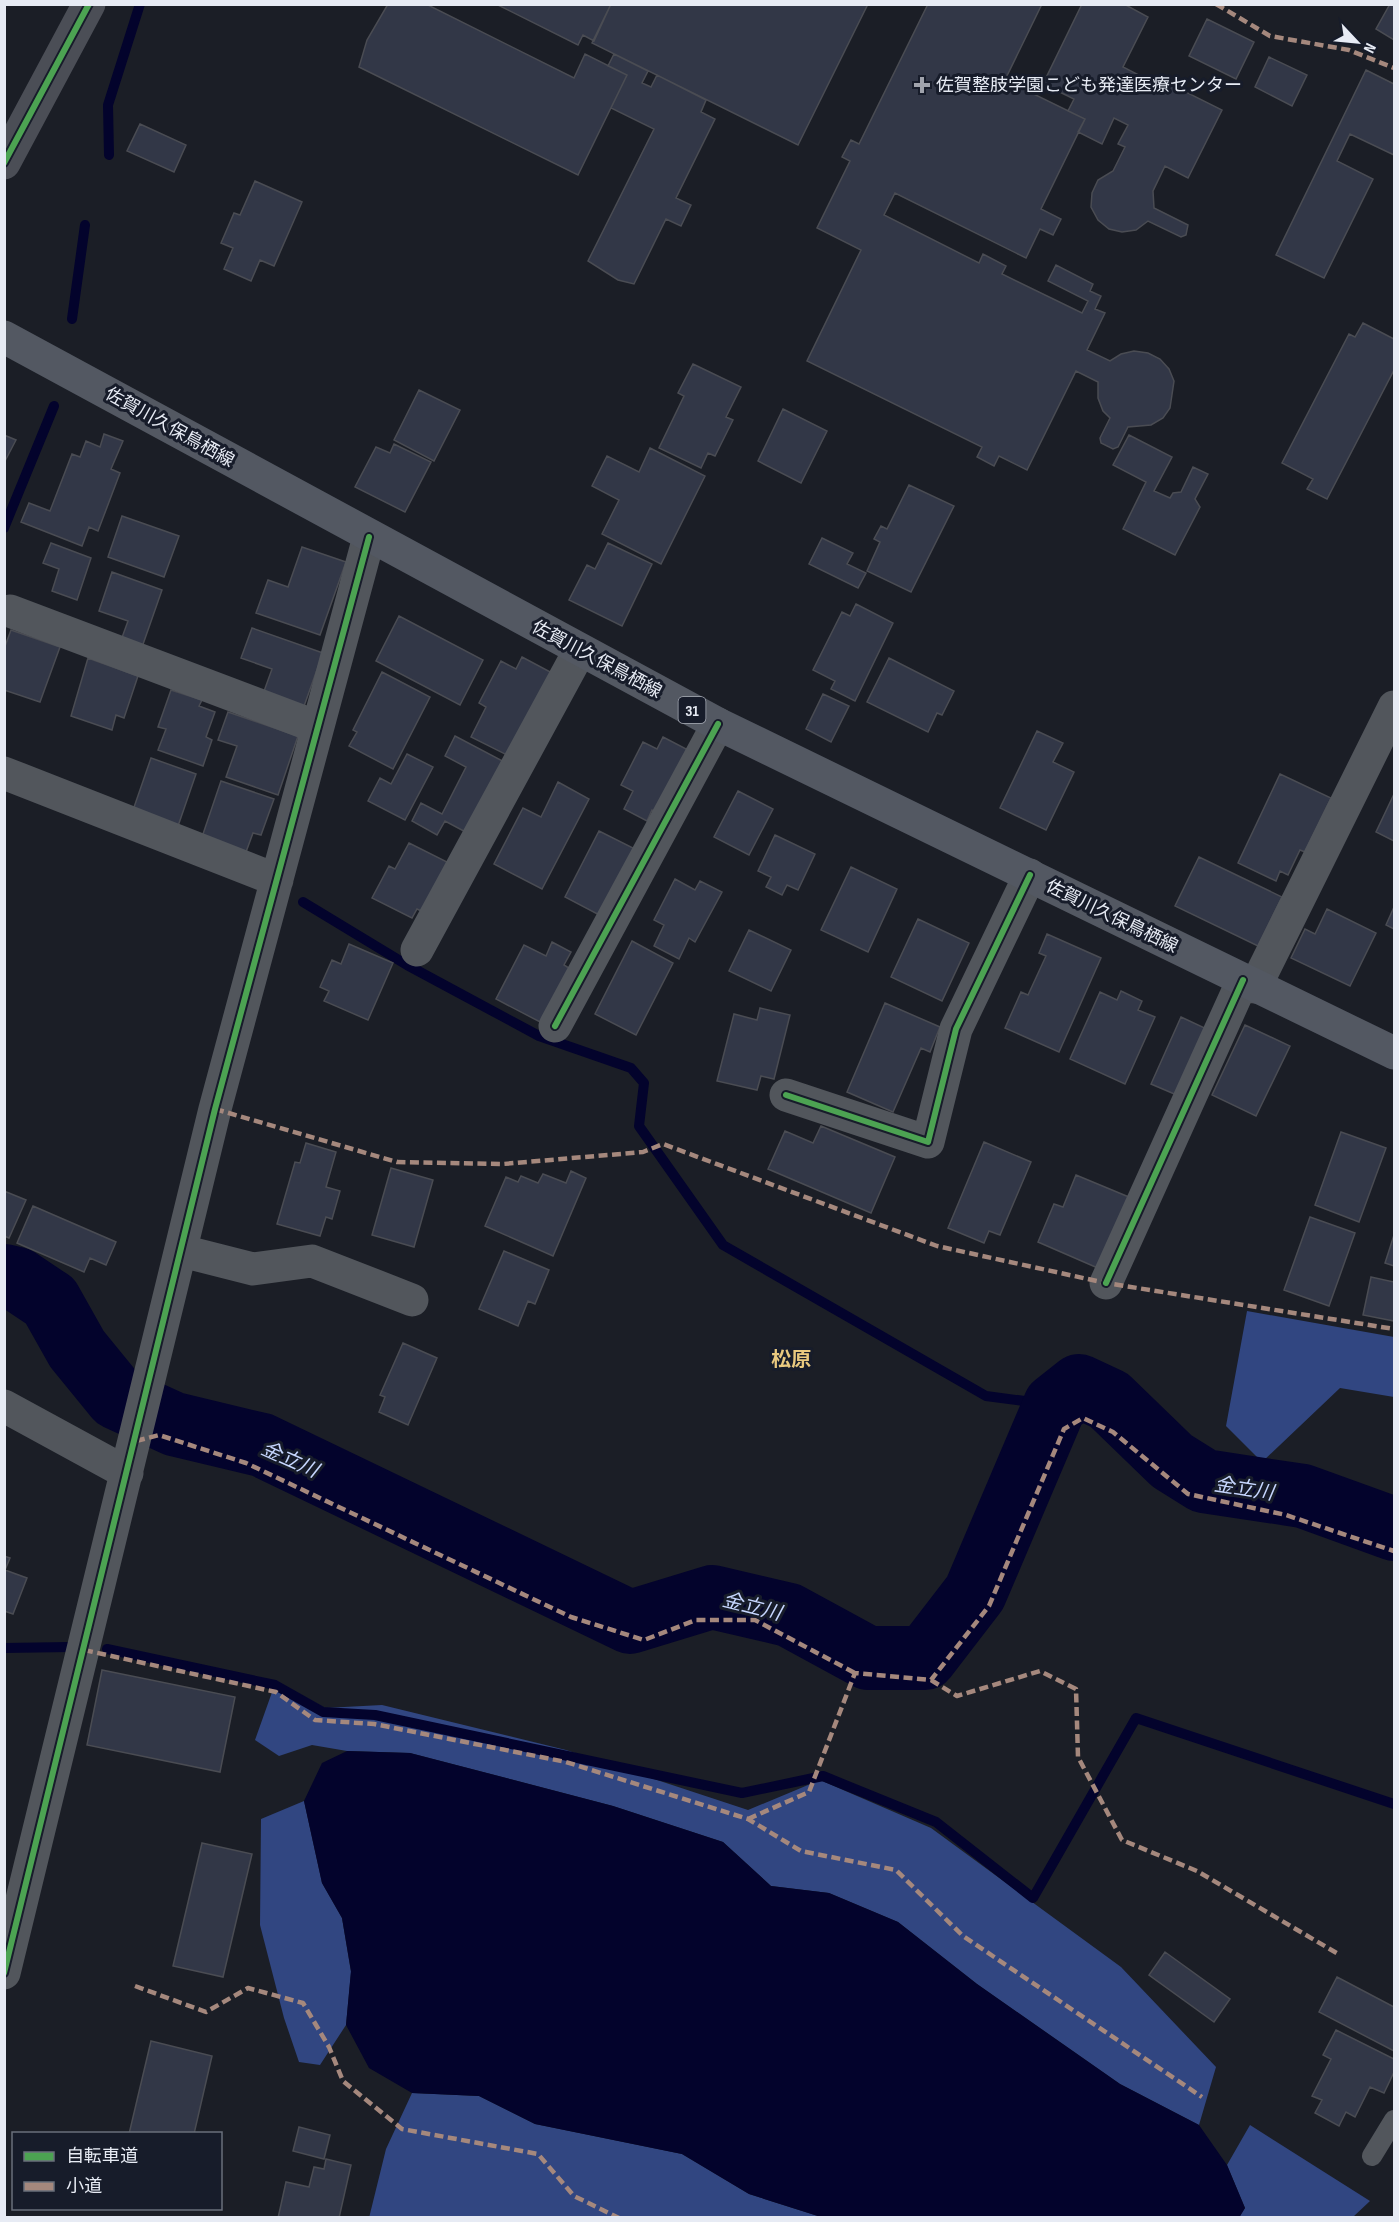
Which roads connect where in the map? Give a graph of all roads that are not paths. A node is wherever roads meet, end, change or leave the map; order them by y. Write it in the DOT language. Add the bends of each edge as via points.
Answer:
graph roads {
  1 [pos="89,4"];
  2 [pos="4,162"];
  3 [pos="4,337"];
  4 [pos="369,537"];
  5 [pos="10,611"];
  6 [pos="580,650"];
  7 [pos="1395,707"];
  8 [pos="718,724"];
  9 [pos="318,727"];
  10 [pos="4,772"];
  11 [pos="1030,875"];
  12 [pos="277,880"];
  13 [pos="417,950"];
  14 [pos="1249,984"];
  15 [pos="555,1026"];
  16 [pos="1395,1053"];
  17 [pos="786,1095"];
  18 [pos="182,1251"];
  19 [pos="1106,1283"];
  20 [pos="411,1300"];
  21 [pos="4,1406"];
  22 [pos="127,1473"];
  23 [pos="4,1973"];
  24 [pos="1395,2120"];
  25 [pos="1372,2156"];
  1 -- 2 [label="street"];
  3 -- 4 [label="main road, 佐賀川久保鳥栖線 / 31"];
  4 -- 6 [label="main road, 佐賀川久保鳥栖線 / 31"];
  4 -- 9 [label="street"];
  5 -- 9 [label="street"];
  6 -- 8 [label="main road, 佐賀川久保鳥栖線 / 31"];
  6 -- 13 [label="street"];
  7 -- 14 [label="street"];
  8 -- 11 [label="main road, 佐賀川久保鳥栖線 / 31"];
  8 -- 15 [label="street"];
  9 -- 12 [label="street"];
  10 -- 12 [label="street"];
  11 -- 14 [label="main road, 佐賀川久保鳥栖線 / 31"];
  11 -- 17 [label="street" via="956,1029 928,1142"];
  12 -- 18 [label="street" via="215,1109"];
  14 -- 16 [label="main road, 佐賀川久保鳥栖線 / 31"];
  14 -- 19 [label="street"];
  18 -- 20 [label="street" via="253,1269 312,1261"];
  18 -- 22 [label="street"];
  21 -- 22 [label="street"];
  22 -- 23 [label="street"];
  24 -- 25 [label="lane"];
}
